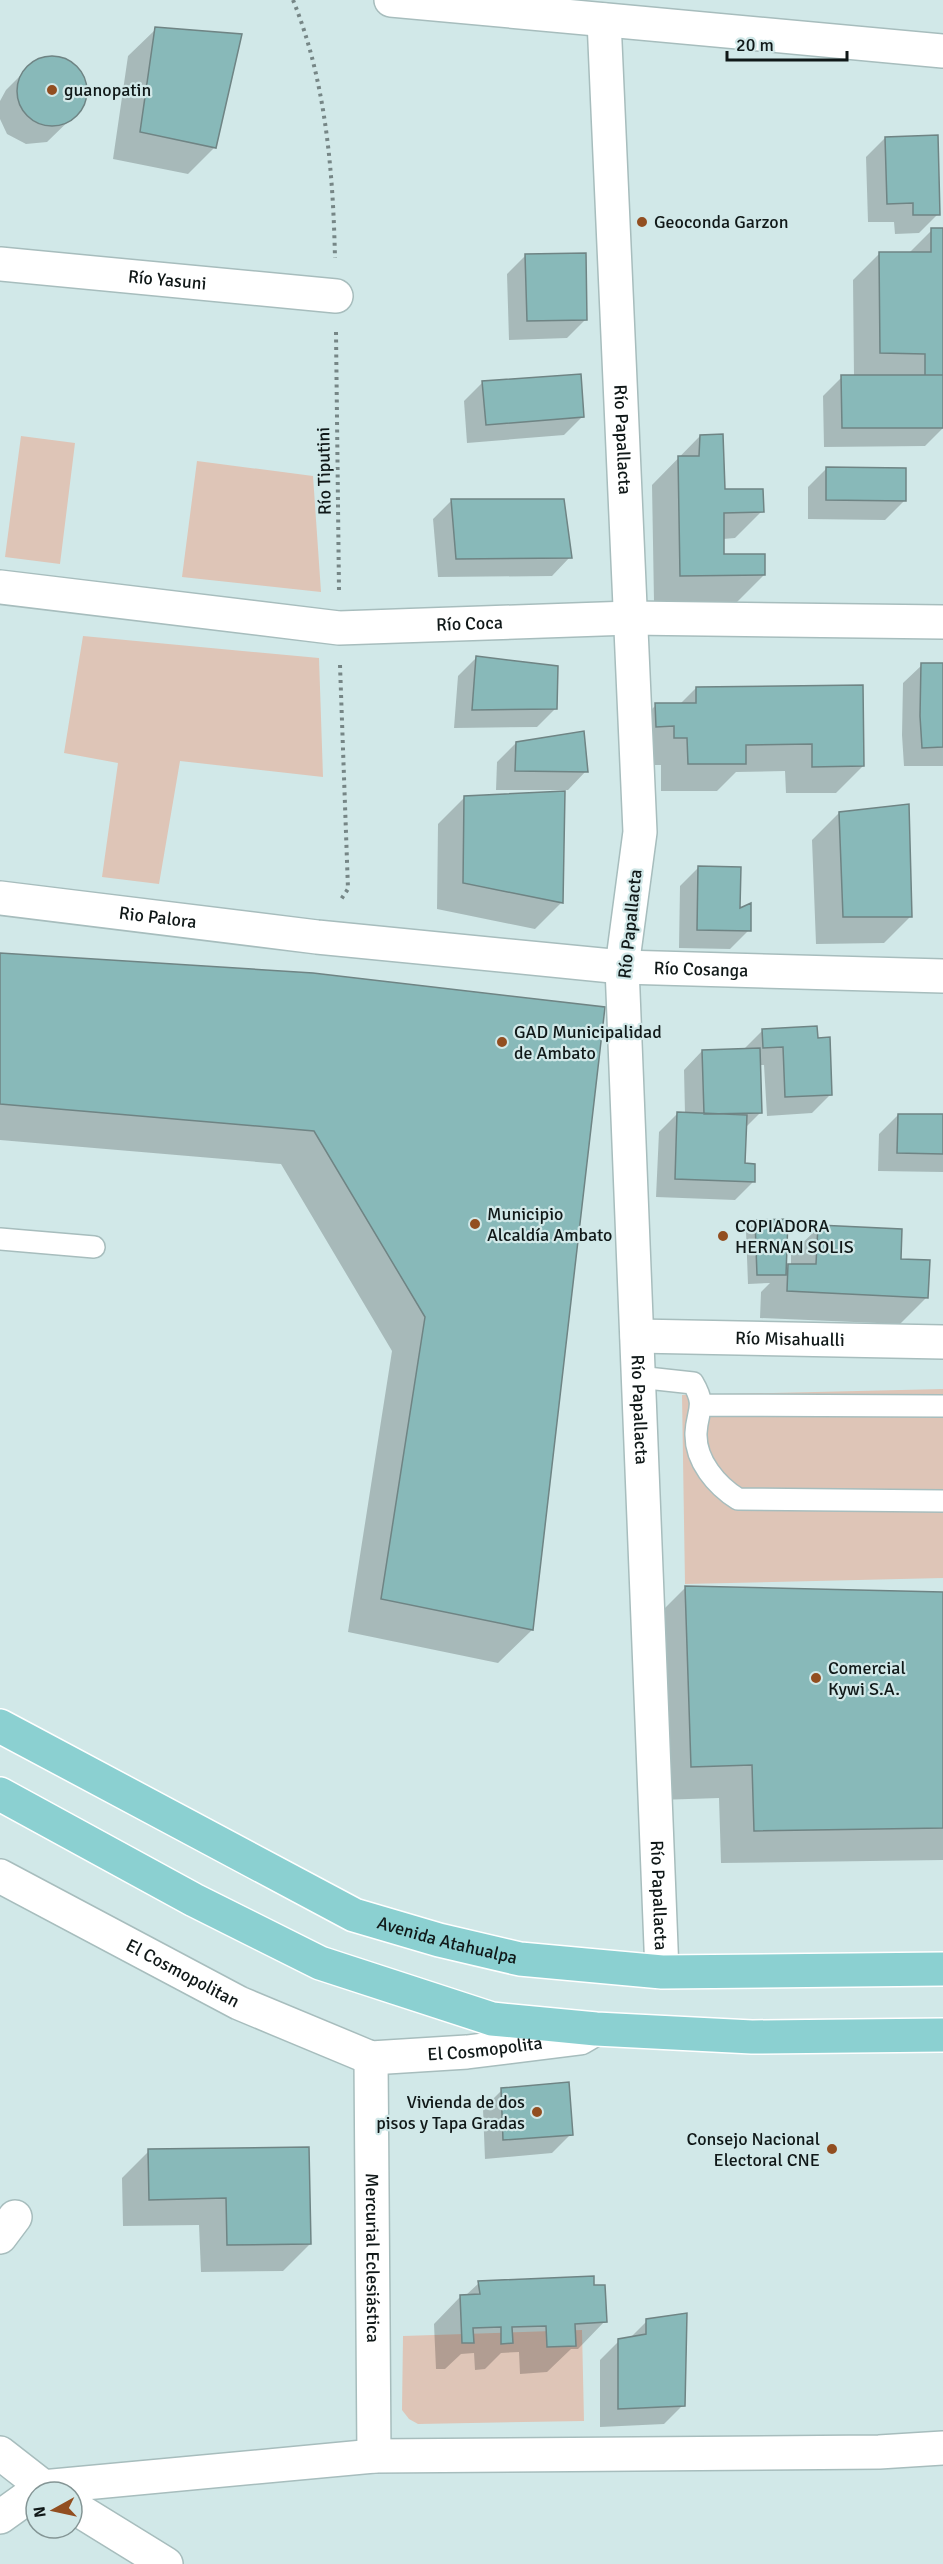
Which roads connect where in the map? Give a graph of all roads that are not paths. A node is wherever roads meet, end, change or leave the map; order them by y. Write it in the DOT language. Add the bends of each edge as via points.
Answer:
graph roads {
  1 [pos="391,0"];
  2 [pos="604,20"];
  3 [pos="943,51"];
  4 [pos="0,264"];
  5 [pos="336,296"];
  6 [pos="0,587"];
  7 [pos="630,618"];
  8 [pos="943,622"];
  9 [pos="0,898"];
  10 [pos="317,937"];
  11 [pos="622,967"];
  12 [pos="943,976"];
  13 [pos="0,1239"];
  14 [pos="94,1247"];
  15 [pos="637,1336"];
  16 [pos="943,1342"];
  17 [pos="638,1377"];
  18 [pos="702,1405"];
  19 [pos="943,1406"];
  20 [pos="943,1501"];
  21 [pos="0,1726"];
  22 [pos="0,1794"];
  23 [pos="0,1876"];
  24 [pos="943,1969"];
  25 [pos="662,1972"];
  26 [pos="597,2029"];
  27 [pos="943,2035"];
  28 [pos="371,2058"];
  29 [pos="943,2448"];
  30 [pos="0,2454"];
  31 [pos="374,2456"];
  32 [pos="34,2480"];
  33 [pos="84,2485"];
  34 [pos="24,2502"];
  35 [pos="84,2513"];
  36 [pos="0,2517"];
  37 [pos="166,2564"];
  1 -- 2 [label="street"];
  2 -- 3 [label="street"];
  2 -- 7 [label="street, Río Papallacta"];
  4 -- 5 [label="street, Río Yasuni"];
  6 -- 7 [label="street, Río Coca" via="339,628"];
  7 -- 8 [label="street, Río Coca"];
  7 -- 11 [label="street, Río Papallacta" via="640,832"];
  9 -- 10 [label="street, Rio Palora"];
  10 -- 11 [label="street, Río Cosanga"];
  11 -- 12 [label="street, Río Cosanga"];
  11 -- 15 [label="street, Río Papallacta"];
  13 -- 14 [label="lane"];
  15 -- 16 [label="street, Río Misahualli"];
  15 -- 17 [label="street, Río Papallacta"];
  17 -- 18 [label="lane" via="693,1383"];
  17 -- 25 [label="street, Río Papallacta"];
  18 -- 19 [label="lane"];
  18 -- 20 [label="lane" via="696,1434 701,1458 721,1488 738,1499"];
  21 -- 25 [label="main road, Avenida Atahualpa" via="354,1915 520,1959"];
  22 -- 26 [label="main road" via="320,1964 492,2019"];
  23 -- 28 [label="street, El Cosmopolitan" via="239,2003"];
  24 -- 25 [label="main road, Avenida Atahualpa"];
  26 -- 27 [label="main road" via="752,2037"];
  26 -- 28 [label="street, El Cosmopolita" via="580,2038 467,2052"];
  28 -- 31 [label="street, Mercurial Eclesiástica"];
  29 -- 31 [label="street" via="879,2452"];
  30 -- 32 [label="street"];
  31 -- 33 [label="street"];
  34 -- 36 [label="street"];
  35 -- 37 [label="street"];
}
